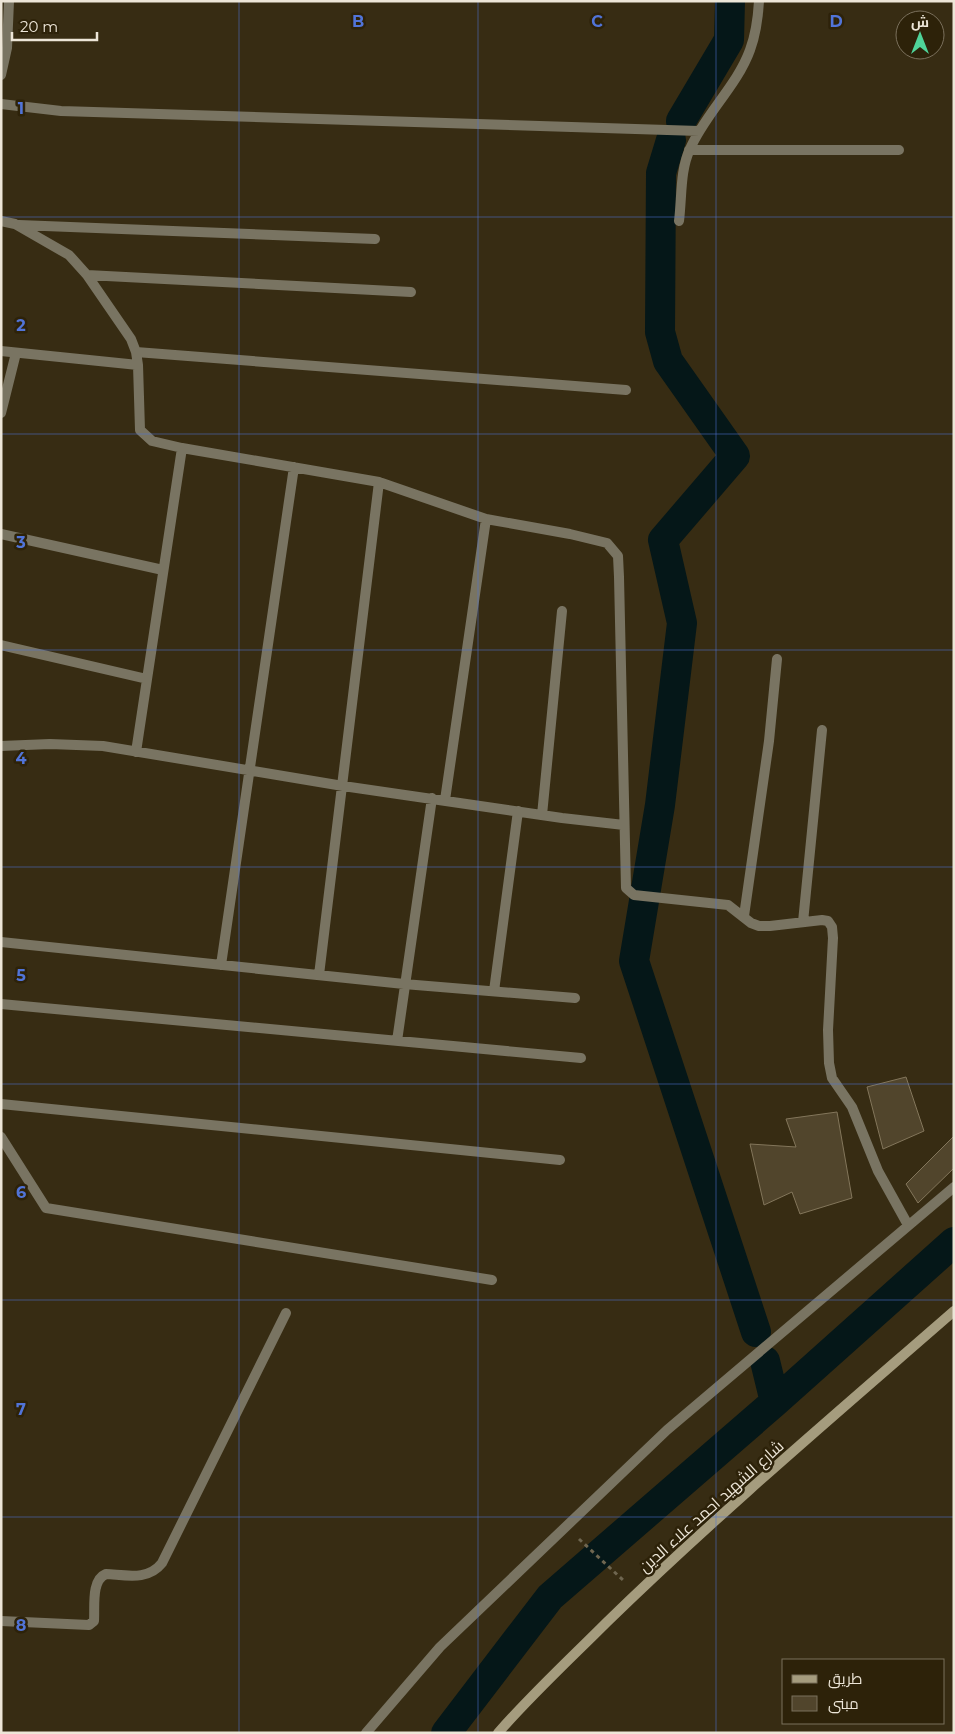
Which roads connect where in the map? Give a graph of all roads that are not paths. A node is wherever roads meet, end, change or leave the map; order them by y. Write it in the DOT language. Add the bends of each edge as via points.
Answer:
graph roads {
  1 [pos="9,1"];
  2 [pos="759,1"];
  3 [pos="1,75"];
  4 [pos="1,104"];
  5 [pos="699,131"];
  6 [pos="689,150"];
  7 [pos="899,150"];
  8 [pos="1,220"];
  9 [pos="679,221"];
  10 [pos="15,224"];
  11 [pos="375,239"];
  12 [pos="87,275"];
  13 [pos="410,292"];
  14 [pos="1,351"];
  15 [pos="136,352"];
  16 [pos="16,353"];
  17 [pos="138,365"];
  18 [pos="626,390"];
  19 [pos="1,413"];
  20 [pos="182,448"];
  21 [pos="294,468"];
  22 [pos="379,482"];
  23 [pos="486,519"];
  24 [pos="1,534"];
  25 [pos="164,570"];
  26 [pos="562,612"];
  27 [pos="1,645"];
  28 [pos="777,659"];
  29 [pos="147,680"];
  30 [pos="822,730"];
  31 [pos="1,746"];
  32 [pos="136,752"];
  33 [pos="249,770"];
  34 [pos="343,786"];
  35 [pos="432,798"];
  36 [pos="445,800"];
  37 [pos="518,811"];
  38 [pos="542,815"];
  39 [pos="624,825"];
  40 [pos="744,916"];
  41 [pos="803,922"];
  42 [pos="1,942"];
  43 [pos="221,965"];
  44 [pos="319,975"];
  45 [pos="404,984"];
  46 [pos="494,991"];
  47 [pos="575,998"];
  48 [pos="1,1004"];
  49 [pos="397,1041"];
  50 [pos="581,1058"];
  51 [pos="1,1104"];
  52 [pos="1,1137"];
  53 [pos="560,1160"];
  54 [pos="954,1187"];
  55 [pos="908,1225"];
  56 [pos="492,1280"];
  57 [pos="954,1311"];
  58 [pos="286,1313"];
  59 [pos="1,1622"];
  60 [pos="366,1733"];
  61 [pos="498,1733"];
  1 -- 3 [label="street" via="7,48"];
  2 -- 5 [label="street" via="758,23 750,51"];
  4 -- 5 [label="street" via="61,111"];
  5 -- 6 [label="street"];
  6 -- 7 [label="street"];
  6 -- 9 [label="street"];
  8 -- 10 [label="street"];
  10 -- 11 [label="street"];
  10 -- 12 [label="street" via="69,255"];
  12 -- 13 [label="street"];
  12 -- 15 [label="street" via="131,339"];
  14 -- 16 [label="street"];
  15 -- 17 [label="street"];
  15 -- 18 [label="street"];
  16 -- 17 [label="street"];
  16 -- 19 [label="street"];
  17 -- 20 [label="street" via="140,430 152,441"];
  20 -- 21 [label="street"];
  20 -- 25 [label="street"];
  21 -- 22 [label="street"];
  21 -- 33 [label="street"];
  22 -- 23 [label="street"];
  22 -- 34 [label="street"];
  23 -- 36 [label="street"];
  23 -- 39 [label="street" via="607,543 618,556"];
  24 -- 25 [label="street"];
  25 -- 29 [label="street"];
  26 -- 38 [label="street"];
  27 -- 29 [label="street"];
  28 -- 40 [label="street" via="769,741"];
  29 -- 32 [label="street"];
  30 -- 41 [label="street"];
  31 -- 32 [label="street" via="103,746"];
  32 -- 33 [label="street"];
  33 -- 34 [label="street"];
  33 -- 43 [label="street"];
  34 -- 35 [label="street"];
  34 -- 44 [label="street"];
  35 -- 36 [label="street"];
  35 -- 45 [label="street"];
  36 -- 37 [label="street"];
  37 -- 38 [label="street"];
  37 -- 46 [label="street"];
  38 -- 39 [label="street"];
  39 -- 40 [label="street" via="625,882 626,888 634,895 728,905"];
  40 -- 41 [label="street" via="759,926"];
  41 -- 55 [label="street" via="828,921 832,927 828,1030 832,1078 852,1107 878,1171"];
  42 -- 43 [label="street"];
  43 -- 44 [label="street"];
  44 -- 45 [label="street"];
  45 -- 46 [label="street"];
  45 -- 49 [label="street"];
  46 -- 47 [label="street"];
  48 -- 49 [label="street"];
  49 -- 50 [label="street"];
  51 -- 53 [label="street"];
  52 -- 56 [label="street" via="46,1208"];
  54 -- 55 [label="street"];
  55 -- 60 [label="street" via="667,1430 440,1647"];
  57 -- 61 [label="main road, شارع الشهيد احمد علاء الدين" via="728,1508 520,1707"];
  58 -- 59 [label="street" via="158,1568 143,1576 101,1576 96,1583 94,1621 89,1625"];
}
